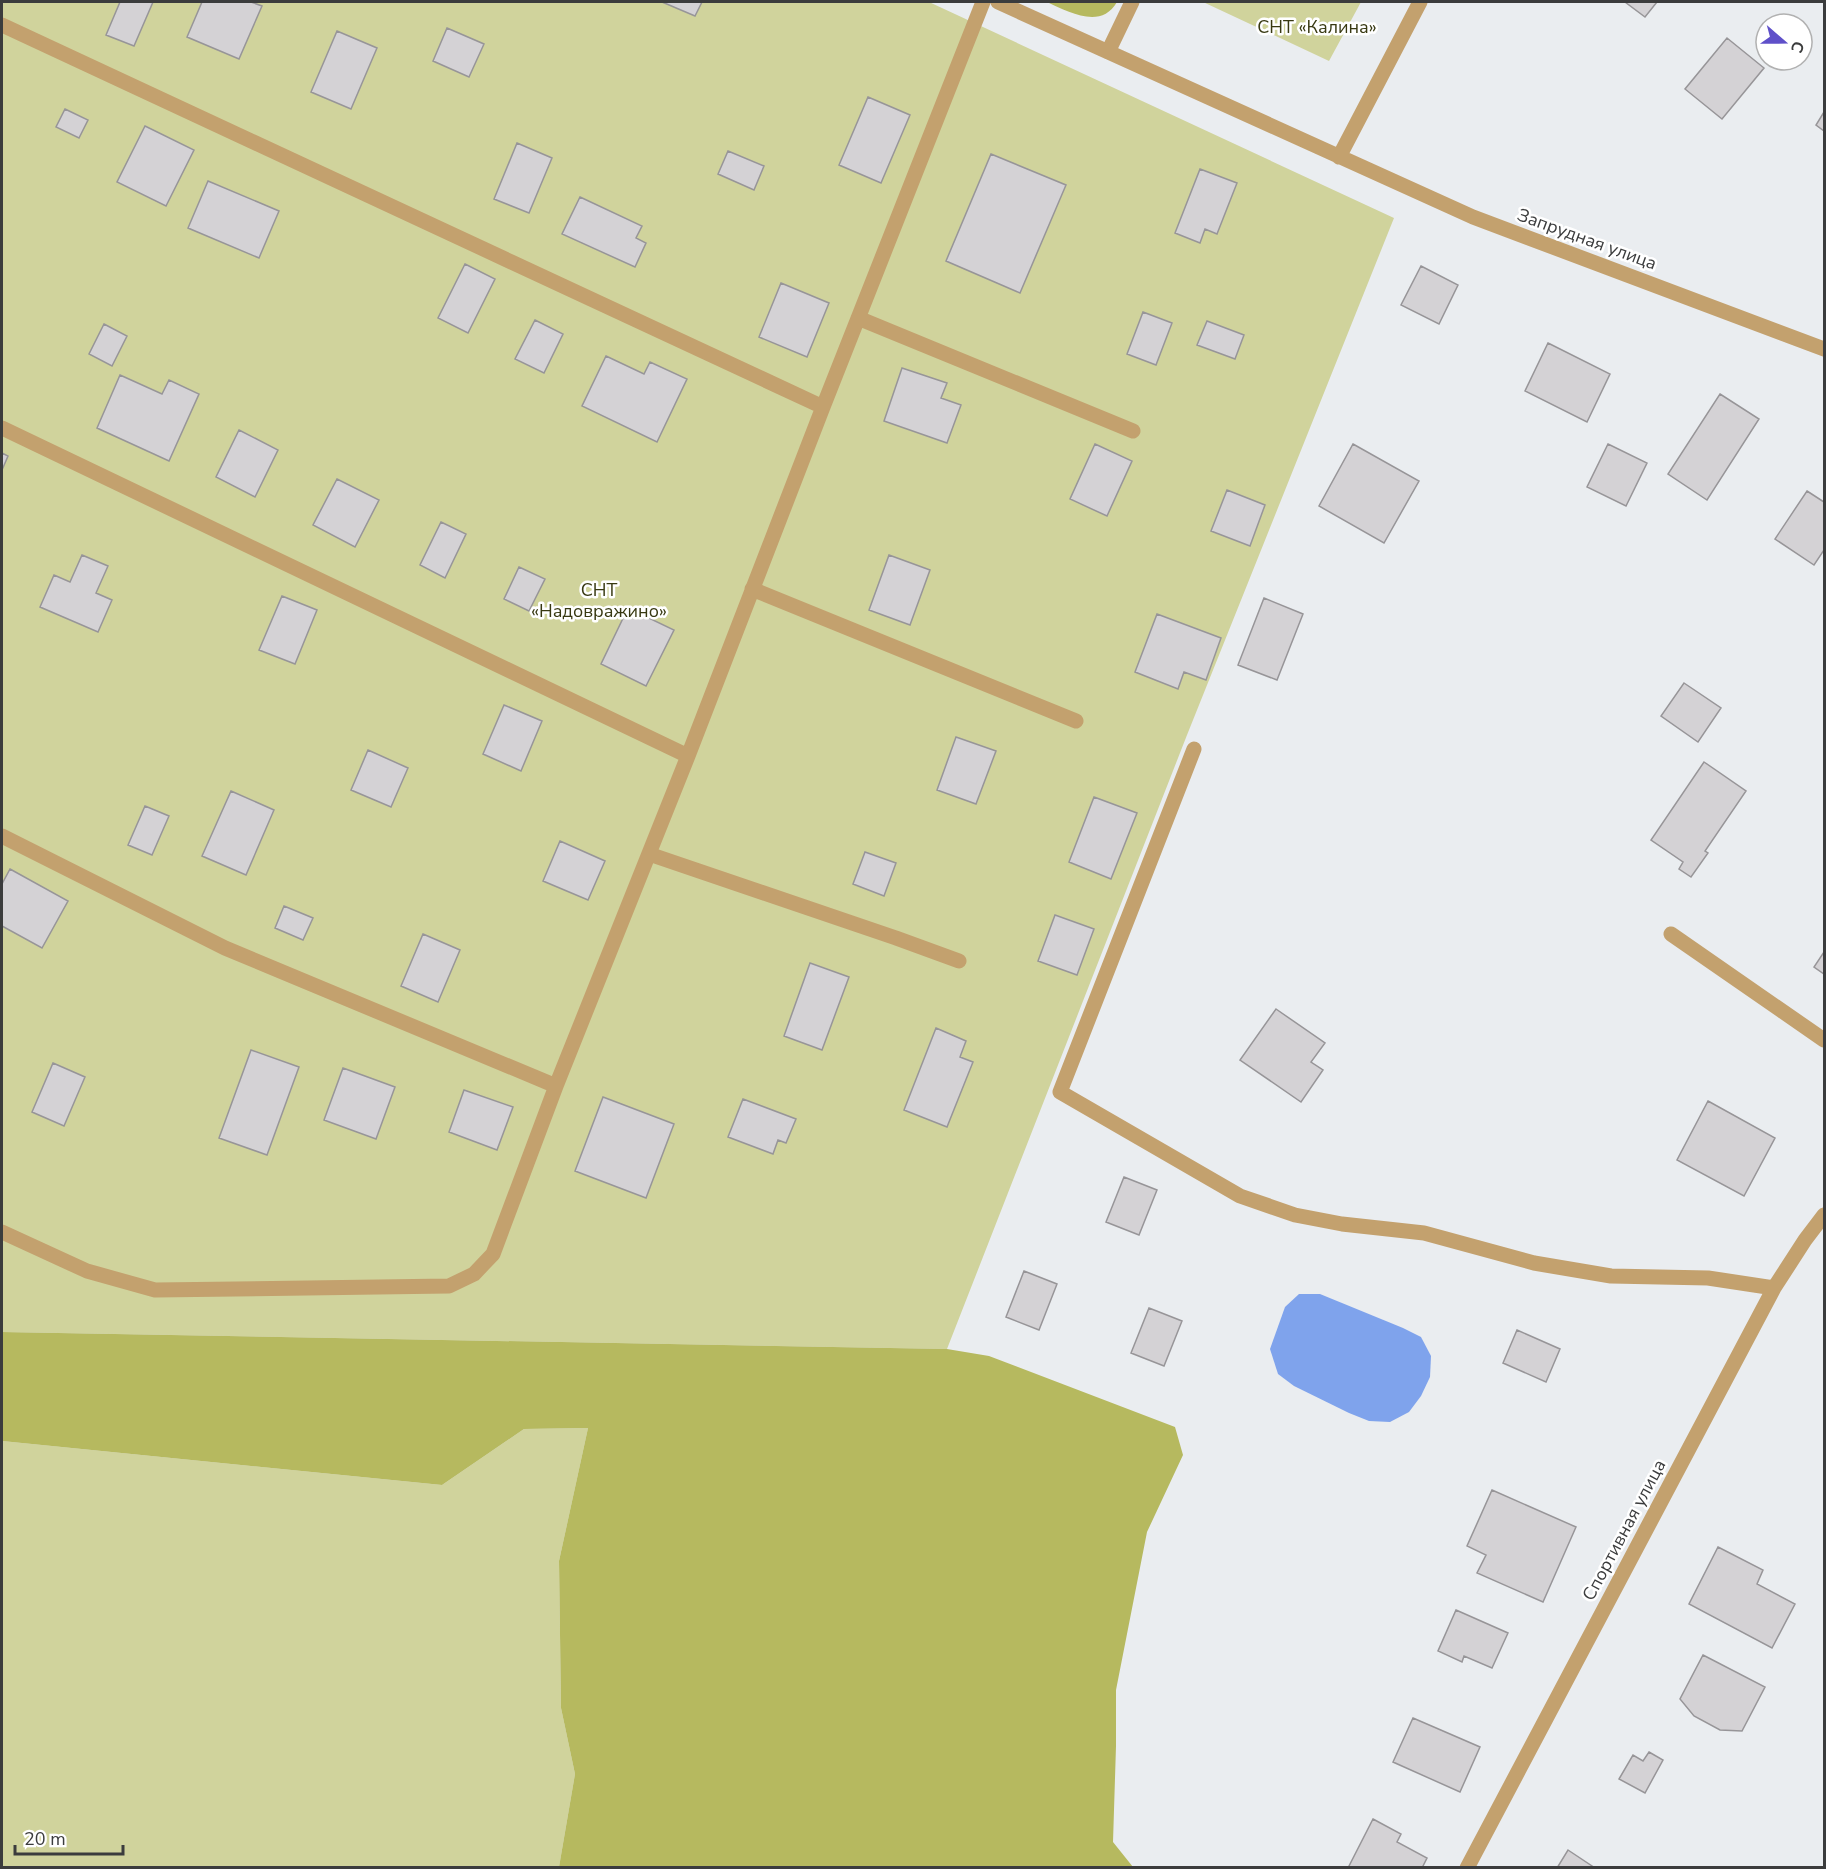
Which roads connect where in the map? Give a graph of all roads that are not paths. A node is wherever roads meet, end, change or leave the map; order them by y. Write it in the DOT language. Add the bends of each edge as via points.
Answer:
graph roads {
  1 [pos="983,2"];
  2 [pos="998,2"];
  3 [pos="1132,2"];
  4 [pos="1420,2"];
  5 [pos="2,25"];
  6 [pos="1108,52"];
  7 [pos="1339,157"];
  8 [pos="858,318"];
  9 [pos="1824,349"];
  10 [pos="823,407"];
  11 [pos="2,428"];
  12 [pos="1133,431"];
  13 [pos="752,590"];
  14 [pos="1076,721"];
  15 [pos="1194,748"];
  16 [pos="688,756"];
  17 [pos="2,836"];
  18 [pos="649,854"];
  19 [pos="1671,934"];
  20 [pos="959,961"];
  21 [pos="1824,1040"];
  22 [pos="556,1086"];
  23 [pos="1824,1215"];
  24 [pos="2,1232"];
  25 [pos="1774,1288"];
  26 [pos="1467,1868"];
  1 -- 8 [label="street"];
  2 -- 6 [label="street, Запрудная улица"];
  3 -- 6 [label="street"];
  4 -- 7 [label="street"];
  5 -- 10 [label="street"];
  6 -- 7 [label="street, Запрудная улица"];
  7 -- 9 [label="street, Запрудная улица" via="1473,217"];
  8 -- 10 [label="street"];
  8 -- 12 [label="street"];
  10 -- 13 [label="street"];
  11 -- 16 [label="street"];
  13 -- 14 [label="street"];
  13 -- 16 [label="street"];
  15 -- 25 [label="street" via="1060,1092 1240,1196 1295,1215 1424,1233 1534,1263 1611,1276 1708,1278"];
  16 -- 18 [label="street"];
  17 -- 22 [label="street" via="225,948"];
  18 -- 20 [label="street"];
  18 -- 22 [label="street"];
  19 -- 21 [label="street"];
  22 -- 24 [label="street" via="493,1254 474,1274 449,1286 155,1290 87,1271"];
  23 -- 25 [label="street, Спортивная улица"];
  25 -- 26 [label="street, Спортивная улица"];
}
